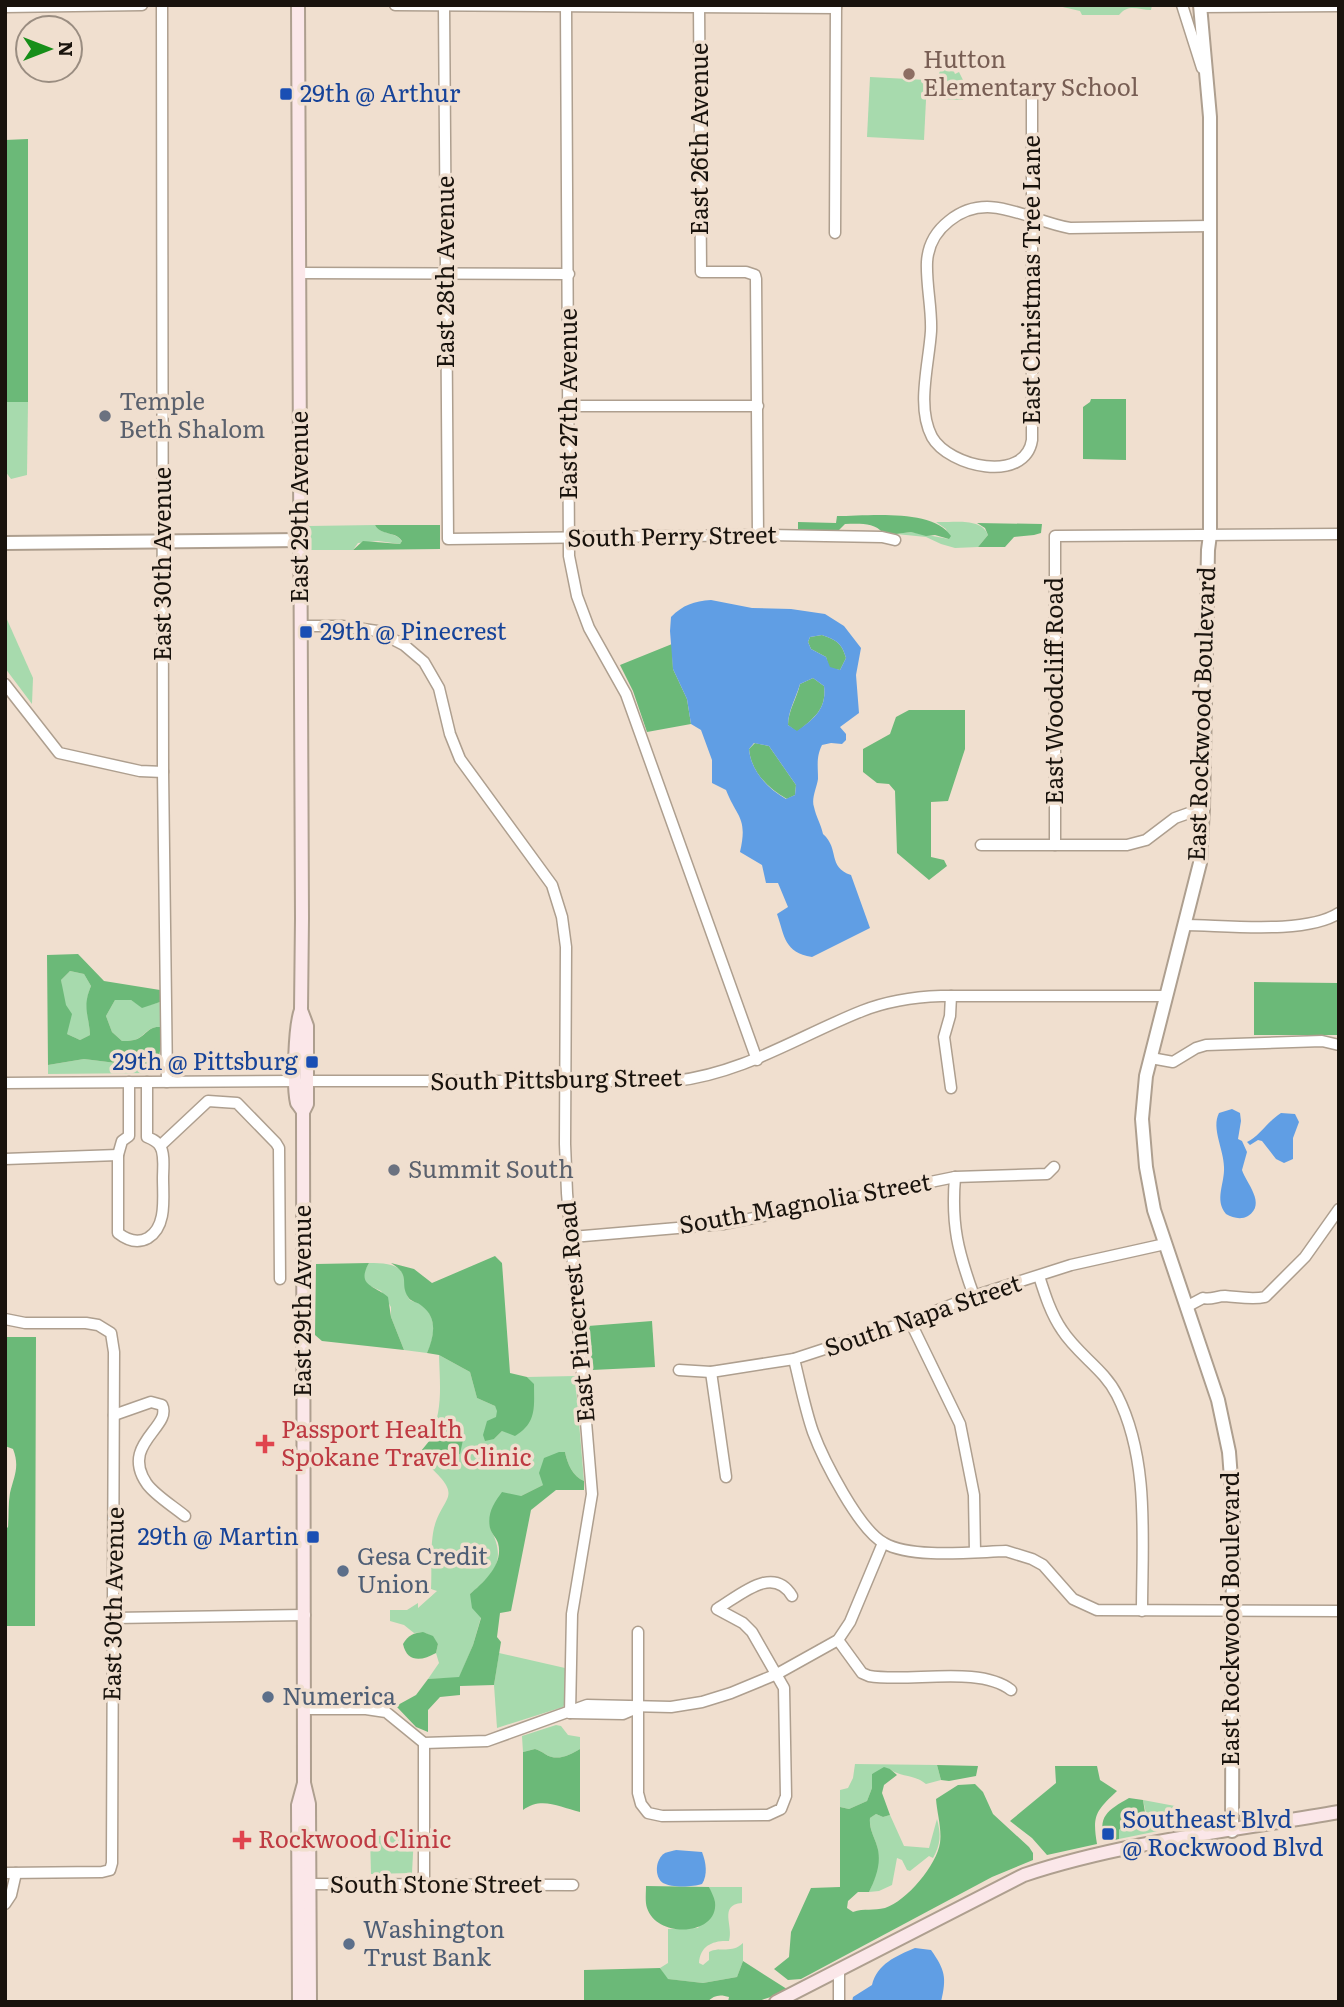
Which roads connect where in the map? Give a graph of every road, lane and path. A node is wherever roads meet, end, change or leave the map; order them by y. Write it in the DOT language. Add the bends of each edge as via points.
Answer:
graph roads {
  1 [pos="142,5"];
  2 [pos="162,5"];
  3 [pos="298,5"];
  4 [pos="395,5"];
  5 [pos="444,5"];
  6 [pos="1182,5"];
  7 [pos="30,6"];
  8 [pos="566,6"];
  9 [pos="699,6"];
  10 [pos="1200,6"];
  11 [pos="1339,6"];
  12 [pos="5,7"];
  13 [pos="836,7"];
  14 [pos="1207,83"];
  15 [pos="1032,93"];
  16 [pos="1032,218"];
  17 [pos="1210,226"];
  18 [pos="835,233"];
  19 [pos="299,273"];
  20 [pos="446,273"];
  21 [pos="569,274"];
  22 [pos="568,406"];
  23 [pos="758,406"];
  24 [pos="1339,534"];
  25 [pos="1210,535"];
  26 [pos="758,537"];
  27 [pos="448,539"];
  28 [pos="570,539"];
  29 [pos="300,540"];
  30 [pos="895,540"];
  31 [pos="163,541"];
  32 [pos="5,542"];
  33 [pos="301,626"];
  34 [pos="5,684"];
  35 [pos="163,772"];
  36 [pos="1203,808"];
  37 [pos="981,845"];
  38 [pos="1055,845"];
  39 [pos="1339,913"];
  40 [pos="1184,925"];
  41 [pos="951,996"];
  42 [pos="1166,996"];
  43 [pos="1339,1045"];
  44 [pos="1156,1059"];
  45 [pos="757,1060"];
  46 [pos="302,1081"];
  47 [pos="129,1082"];
  48 [pos="147,1082"];
  49 [pos="167,1082"];
  50 [pos="565,1082"];
  51 [pos="5,1083"];
  52 [pos="951,1088"];
  53 [pos="129,1136"];
  54 [pos="147,1137"];
  55 [pos="160,1146"];
  56 [pos="118,1155"];
  57 [pos="5,1159"];
  58 [pos="1054,1167"];
  59 [pos="955,1177"];
  60 [pos="1339,1209"];
  61 [pos="572,1237"];
  62 [pos="1165,1244"];
  63 [pos="1039,1276"];
  64 [pos="280,1279"];
  65 [pos="974,1296"];
  66 [pos="1190,1306"];
  67 [pos="5,1319"];
  68 [pos="910,1321"];
  69 [pos="794,1359"];
  70 [pos="679,1370"];
  71 [pos="711,1372"];
  72 [pos="114,1415"];
  73 [pos="726,1476"];
  74 [pos="185,1516"];
  75 [pos="883,1543"];
  76 [pos="975,1552"];
  77 [pos="792,1596"];
  78 [pos="1142,1611"];
  79 [pos="1339,1611"];
  80 [pos="1231,1612"];
  81 [pos="305,1615"];
  82 [pos="114,1618"];
  83 [pos="638,1632"];
  84 [pos="838,1640"];
  85 [pos="777,1674"];
  86 [pos="1011,1690"];
  87 [pos="638,1707"];
  88 [pos="304,1709"];
  89 [pos="570,1713"];
  90 [pos="424,1743"];
  91 [pos="1339,1812"];
  92 [pos="1232,1831"];
  93 [pos="11,1873"];
  94 [pos="304,1884"];
  95 [pos="424,1885"];
  96 [pos="573,1885"];
  97 [pos="5,1904"];
  98 [pos="839,1970"];
  99 [pos="299,2002"];
  100 [pos="310,2002"];
  101 [pos="776,2002"];
  102 [pos="839,2002"];
  1 -- 7 [label="street"];
  2 -- 31 [label="street, East 30th Avenue"];
  3 -- 19 [label="main road, East 29th Avenue"];
  4 -- 5 [label="street"];
  5 -- 8 [label="street"];
  5 -- 20 [label="street, East 28th Avenue"];
  6 -- 14 [label="street, East Rockwood Boulevard"];
  7 -- 12 [label="street"];
  8 -- 9 [label="street"];
  8 -- 21 [label="street, East 27th Avenue"];
  9 -- 13 [label="street"];
  9 -- 23 [label="street, East 26th Avenue" via="701,272 755,275"];
  10 -- 11 [label="street"];
  10 -- 14 [label="street, East Rockwood Boulevard"];
  13 -- 18 [label="street"];
  14 -- 17 [label="street, East Rockwood Boulevard"];
  15 -- 16 [label="street, East Christmas Tree Lane"];
  16 -- 16 [label="street, East Christmas Tree Lane" via="1030,448 1018,461 975,465 940,448 924,407 932,317 929,246 938,230 962,212 1005,208"];
  16 -- 17 [label="street" via="1070,228"];
  17 -- 25 [label="street, East Rockwood Boulevard"];
  19 -- 20 [label="street"];
  19 -- 29 [label="main road, East 29th Avenue"];
  20 -- 21 [label="street"];
  20 -- 27 [label="street, East 28th Avenue"];
  21 -- 22 [label="street, East 27th Avenue"];
  22 -- 23 [label="street"];
  22 -- 28 [label="street, East 27th Avenue"];
  23 -- 26 [label="street"];
  24 -- 25 [label="street"];
  25 -- 36 [label="street, East Rockwood Boulevard"];
  25 -- 38 [label="street, East Woodcliff Road" via="1055,536"];
  26 -- 28 [label="street, South Perry Street"];
  26 -- 30 [label="street, South Perry Street"];
  27 -- 28 [label="street, South Perry Street"];
  28 -- 45 [label="street, East 27th Avenue" via="572,573 589,628 626,694"];
  29 -- 31 [label="street"];
  29 -- 33 [label="main road, East 29th Avenue"];
  31 -- 32 [label="street"];
  31 -- 35 [label="street, East 30th Avenue"];
  33 -- 46 [label="main road, East 29th Avenue" via="301,1010 307,1026"];
  33 -- 50 [label="street, East Pinecrest Road" via="342,625 377,631 424,662 439,688 460,759 552,885 566,947"];
  34 -- 35 [label="street" via="59,753"];
  35 -- 49 [label="street, East 30th Avenue"];
  36 -- 38 [label="street" via="1175,818 1146,840 1127,845"];
  36 -- 40 [label="street, East Rockwood Boulevard" via="1199,863"];
  37 -- 38 [label="street"];
  39 -- 40 [label="street" via="1330,919 1284,927"];
  40 -- 42 [label="street, East Rockwood Boulevard"];
  41 -- 42 [label="street, South Pittsburg Street"];
  41 -- 45 [label="street, South Pittsburg Street" via="913,998 862,1011"];
  41 -- 52 [label="street" via="944,1037"];
  42 -- 44 [label="street, East Rockwood Boulevard"];
  43 -- 44 [label="street" via="1322,1041 1216,1044 1196,1048 1172,1062"];
  44 -- 62 [label="street, East Rockwood Boulevard" via="1146,1076 1142,1119 1146,1167"];
  45 -- 50 [label="street, South Pittsburg Street" via="695,1079"];
  46 -- 49 [label="street, South Pittsburg Street"];
  46 -- 50 [label="street, South Pittsburg Street"];
  46 -- 81 [label="main road, East 29th Avenue" via="307,1104 303,1112"];
  47 -- 48 [label="street, South Pittsburg Street"];
  47 -- 51 [label="street, South Pittsburg Street"];
  47 -- 53 [label="street"];
  48 -- 49 [label="street, South Pittsburg Street"];
  48 -- 54 [label="street"];
  50 -- 61 [label="street, East Pinecrest Road"];
  53 -- 54 [label="street"];
  53 -- 56 [label="street" via="122,1141"];
  54 -- 55 [label="street"];
  55 -- 56 [label="street" via="163,1211 155,1234 143,1241 128,1241 118,1233"];
  55 -- 64 [label="street" via="208,1101 236,1103 276,1143"];
  56 -- 57 [label="street"];
  58 -- 59 [label="street, South Magnolia Street" via="1046,1174"];
  59 -- 61 [label="street, South Magnolia Street" via="724,1224"];
  59 -- 65 [label="street" via="956,1242"];
  60 -- 66 [label="street" via="1314,1246 1270,1294 1256,1299 1225,1296"];
  61 -- 89 [label="street, East Pinecrest Road" via="592,1494 572,1614"];
  62 -- 63 [label="street, South Napa Street"];
  62 -- 66 [label="street, East Rockwood Boulevard"];
  63 -- 65 [label="street, South Napa Street"];
  63 -- 78 [label="street" via="1062,1330 1105,1374 1118,1397 1140,1463"];
  65 -- 68 [label="street, South Napa Street"];
  66 -- 80 [label="street, East Rockwood Boulevard" via="1229,1452"];
  67 -- 72 [label="street, East 30th Avenue" via="86,1323 107,1329 114,1352"];
  68 -- 69 [label="street, South Napa Street"];
  68 -- 76 [label="street" via="960,1424 974,1495"];
  69 -- 71 [label="street, South Napa Street"];
  69 -- 75 [label="street" via="813,1432 849,1502"];
  70 -- 71 [label="street, South Napa Street"];
  71 -- 73 [label="street"];
  72 -- 74 [label="street" via="143,1404 162,1405 163,1418 142,1446 141,1467 148,1484"];
  72 -- 82 [label="street, East 30th Avenue"];
  75 -- 76 [label="street" via="921,1553"];
  75 -- 84 [label="street"];
  76 -- 78 [label="street" via="1006,1551 1032,1559 1073,1599 1097,1610"];
  77 -- 85 [label="street" via="771,1581 717,1609 752,1632"];
  78 -- 80 [label="street"];
  79 -- 80 [label="street"];
  80 -- 92 [label="street, East Rockwood Boulevard"];
  81 -- 82 [label="street"];
  81 -- 88 [label="main road, East 29th Avenue"];
  82 -- 93 [label="street, East 30th Avenue" via="110,1870"];
  83 -- 87 [label="street"];
  84 -- 85 [label="street"];
  84 -- 86 [label="street" via="869,1676 984,1678"];
  85 -- 87 [label="street" via="702,1702"];
  85 -- 87 [label="street" via="786,1697 786,1796 781,1809 768,1815 648,1813 638,1793"];
  87 -- 89 [label="street" via="587,1705"];
  88 -- 90 [label="street" via="386,1713"];
  88 -- 94 [label="main road, East 29th Avenue" via="304,1783 309,1804"];
  89 -- 90 [label="street" via="487,1741"];
  90 -- 95 [label="street"];
  91 -- 92 [label="main road"];
  92 -- 98 [label="main road" via="1116,1850 1024,1875"];
  93 -- 97 [label="street" via="11,1895"];
  94 -- 95 [label="street, South Stone Street"];
  94 -- 99 [label="main road, East 29th Avenue"];
  94 -- 100 [label="main road, East 29th Avenue"];
  95 -- 96 [label="street, South Stone Street"];
  98 -- 101 [label="main road"];
  98 -- 102 [label="street"];
}
